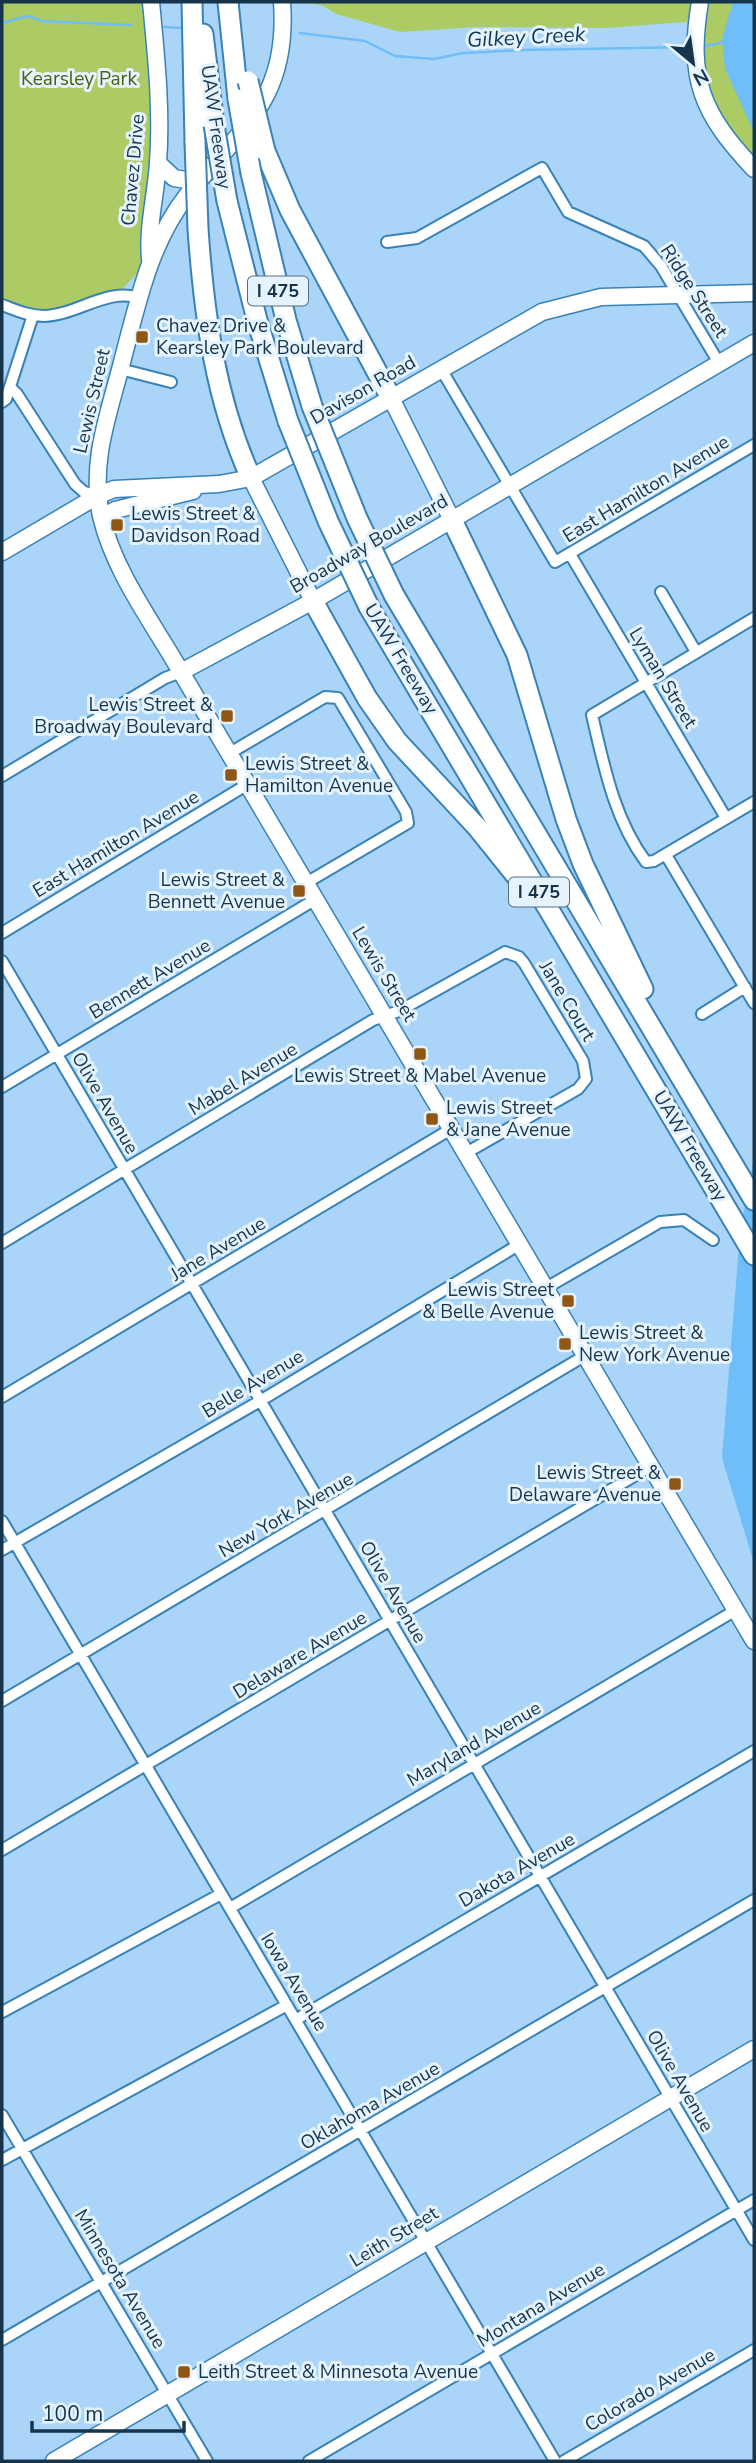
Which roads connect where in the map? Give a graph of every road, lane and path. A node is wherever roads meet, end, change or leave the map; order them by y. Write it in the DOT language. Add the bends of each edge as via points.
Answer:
graph roads {
  1 [pos="151,2"];
  2 [pos="192,2"];
  3 [pos="200,2"];
  4 [pos="229,2"];
  5 [pos="282,2"];
  6 [pos="700,2"];
  7 [pos="158,163"];
  8 [pos="754,169"];
  9 [pos="198,182"];
  10 [pos="387,242"];
  11 [pos="150,259"];
  12 [pos="754,293"];
  13 [pos="679,295"];
  14 [pos="140,298"];
  15 [pos="2,305"];
  16 [pos="33,316"];
  17 [pos="754,343"];
  18 [pos="719,363"];
  19 [pos="120,369"];
  20 [pos="441,369"];
  21 [pos="171,382"];
  22 [pos="10,387"];
  23 [pos="391,398"];
  24 [pos="2,402"];
  25 [pos="754,445"];
  26 [pos="251,478"];
  27 [pos="219,484"];
  28 [pos="511,485"];
  29 [pos="99,495"];
  30 [pos="102,517"];
  31 [pos="452,520"];
  32 [pos="2,552"];
  33 [pos="570,554"];
  34 [pos="661,592"];
  35 [pos="313,601"];
  36 [pos="754,618"];
  37 [pos="696,652"];
  38 [pos="181,672"];
  39 [pos="646,683"];
  40 [pos="230,753"];
  41 [pos="2,776"];
  42 [pos="248,784"];
  43 [pos="754,802"];
  44 [pos="726,818"];
  45 [pos="666,855"];
  46 [pos="306,883"];
  47 [pos="316,899"];
  48 [pos="2,933"];
  49 [pos="574,951"];
  50 [pos="505,952"];
  51 [pos="2,961"];
  52 [pos="745,987"];
  53 [pos="754,1003"];
  54 [pos="702,1014"];
  55 [pos="385,1016"];
  56 [pos="57,1055"];
  57 [pos="2,1087"];
  58 [pos="699,1107"];
  59 [pos="451,1129"];
  60 [pos="466,1153"];
  61 [pos="124,1171"];
  62 [pos="754,1200"];
  63 [pos="713,1240"];
  64 [pos="2,1243"];
  65 [pos="520,1244"];
  66 [pos="754,1255"];
  67 [pos="192,1285"];
  68 [pos="546,1288"];
  69 [pos="586,1356"];
  70 [pos="2,1397"];
  71 [pos="260,1401"];
  72 [pos="651,1466"];
  73 [pos="326,1512"];
  74 [pos="2,1521"];
  75 [pos="15,1542"];
  76 [pos="2,1550"];
  77 [pos="736,1610"];
  78 [pos="390,1622"];
  79 [pos="754,1642"];
  80 [pos="81,1655"];
  81 [pos="2,1701"];
  82 [pos="754,1751"];
  83 [pos="474,1765"];
  84 [pos="146,1766"];
  85 [pos="2,1850"];
  86 [pos="541,1876"];
  87 [pos="221,1894"];
  88 [pos="754,1900"];
  89 [pos="230,1908"];
  90 [pos="606,1987"];
  91 [pos="287,2005"];
  92 [pos="2,2012"];
  93 [pos="297,2019"];
  94 [pos="754,2049"];
  95 [pos="670,2099"];
  96 [pos="2,2115"];
  97 [pos="362,2132"];
  98 [pos="23,2149"];
  99 [pos="2,2160"];
  100 [pos="754,2200"];
  101 [pos="737,2210"];
  102 [pos="754,2240"];
  103 [pos="426,2242"];
  104 [pos="102,2282"];
  105 [pos="2,2340"];
  106 [pos="754,2350"];
  107 [pos="492,2354"];
  108 [pos="168,2395"];
  109 [pos="54,2461"];
  110 [pos="207,2461"];
  111 [pos="309,2461"];
  112 [pos="555,2461"];
  113 [pos="564,2461"];
  1 -- 7 [label="main road, Chavez Drive" via="159,89"];
  2 -- 26 [label="highway, bridge" via="198,229 212,355"];
  3 -- 49 [label="highway, UAW Freeway / I 475, bridge" via="227,201 288,421 369,607"];
  4 -- 23 [label="highway, bridge" via="265,151 290,210"];
  4 -- 58 [label="highway, UAW Freeway / I 475, bridge" via="238,99 282,306 312,407 357,518 394,594"];
  5 -- 9 [label="main road, Chavez Drive" via="281,49 266,98 242,134"];
  6 -- 8 [label="main road" via="696,65 705,106 730,145"];
  7 -- 9 [label="main road" via="174,178"];
  7 -- 11 [label="main road, Chavez Drive" via="148,239"];
  9 -- 11 [label="main road, Chavez Drive"];
  10 -- 13 [label="street, Ridge Street" via="417,238 542,168 568,212 644,246"];
  11 -- 14 [label="main road, Chavez Drive"];
  12 -- 13 [label="main road, Davison Road"];
  13 -- 18 [label="street, Ridge Street"];
  13 -- 20 [label="main road, Davison Road" via="601,297 562,305 516,325"];
  14 -- 16 [label="street" via="118,294 65,313"];
  14 -- 19 [label="main road, Lewis Street"];
  15 -- 16 [label="street"];
  16 -- 22 [label="street"];
  17 -- 18 [label="main road, Broadway Boulevard"];
  18 -- 28 [label="main road, Broadway Boulevard"];
  19 -- 21 [label="street"];
  19 -- 29 [label="main road, Lewis Street" via="100,443"];
  20 -- 23 [label="main road, Davison Road"];
  20 -- 28 [label="street"];
  22 -- 24 [label="street"];
  22 -- 29 [label="street" via="75,484 84,492"];
  23 -- 26 [label="main road, Davison Road"];
  23 -- 31 [label="main road"];
  25 -- 33 [label="street, East Hamilton Avenue"];
  26 -- 27 [label="main road, Davison Road"];
  26 -- 35 [label="main road"];
  27 -- 29 [label="main road, Davison Road" via="142,486"];
  27 -- 30 [label="main road"];
  28 -- 31 [label="main road, Broadway Boulevard"];
  28 -- 33 [label="street, East Hamilton Avenue" via="555,562"];
  29 -- 30 [label="main road, Lewis Street"];
  29 -- 32 [label="main road, Davison Road"];
  30 -- 38 [label="main road, Lewis Street" via="123,571"];
  31 -- 35 [label="main road, Broadway Boulevard"];
  31 -- 58 [label="highway" via="517,655 583,864"];
  33 -- 39 [label="street, Lyman Street"];
  34 -- 37 [label="street"];
  35 -- 38 [label="main road, Broadway Boulevard"];
  35 -- 49 [label="highway" via="367,698 397,741 483,833"];
  36 -- 37 [label="street"];
  37 -- 39 [label="street"];
  38 -- 40 [label="main road, Lewis Street"];
  38 -- 41 [label="street, Broadway Boulevard"];
  39 -- 44 [label="street, Lyman Street"];
  39 -- 45 [label="street" via="592,715 615,806 633,844 646,862"];
  40 -- 42 [label="main road, Lewis Street"];
  40 -- 46 [label="street" via="325,697 338,698 405,812 408,823"];
  42 -- 46 [label="main road, Lewis Street"];
  42 -- 48 [label="street, East Hamilton Avenue"];
  43 -- 44 [label="street"];
  44 -- 45 [label="street"];
  45 -- 52 [label="street"];
  46 -- 47 [label="main road, Lewis Street"];
  47 -- 55 [label="main road, Lewis Street"];
  47 -- 56 [label="street, Bennett Avenue"];
  49 -- 66 [label="highway, UAW Freeway / I 475"];
  50 -- 55 [label="street, Mabel Avenue"];
  50 -- 60 [label="street, Jane Court" via="524,963 583,1061 586,1079 578,1089"];
  51 -- 56 [label="street, Olive Avenue"];
  52 -- 53 [label="street"];
  52 -- 54 [label="street"];
  55 -- 59 [label="main road, Lewis Street"];
  55 -- 61 [label="street, Mabel Avenue"];
  56 -- 57 [label="street, Bennett Avenue"];
  56 -- 61 [label="street, Olive Avenue"];
  58 -- 62 [label="highway, UAW Freeway / I 475"];
  59 -- 60 [label="main road, Lewis Street"];
  59 -- 67 [label="street, Jane Avenue"];
  60 -- 65 [label="main road, Lewis Street"];
  61 -- 64 [label="street, Mabel Avenue"];
  61 -- 67 [label="street, Olive Avenue"];
  63 -- 68 [label="street" via="684,1220 660,1222"];
  65 -- 68 [label="main road, Lewis Street"];
  65 -- 71 [label="street, Belle Avenue"];
  67 -- 70 [label="street, Jane Avenue"];
  67 -- 71 [label="street, Olive Avenue"];
  68 -- 69 [label="main road, Lewis Street"];
  69 -- 72 [label="main road, Lewis Street"];
  69 -- 73 [label="street, New York Avenue"];
  71 -- 73 [label="street, Olive Avenue"];
  71 -- 75 [label="street, Belle Avenue"];
  72 -- 77 [label="main road, Lewis Street"];
  72 -- 78 [label="street, Delaware Avenue"];
  73 -- 78 [label="street, Olive Avenue"];
  73 -- 80 [label="street, New York Avenue"];
  74 -- 75 [label="street, Iowa Avenue"];
  75 -- 76 [label="street, Belle Avenue"];
  75 -- 80 [label="street, Iowa Avenue"];
  77 -- 79 [label="main road, Lewis Street"];
  77 -- 83 [label="street, Maryland Avenue"];
  78 -- 83 [label="street, Olive Avenue"];
  78 -- 84 [label="street, Delaware Avenue"];
  80 -- 81 [label="street, New York Avenue"];
  80 -- 84 [label="street, Iowa Avenue"];
  82 -- 86 [label="street, Dakota Avenue"];
  83 -- 86 [label="street, Olive Avenue"];
  83 -- 89 [label="street, Maryland Avenue"];
  84 -- 85 [label="street, Delaware Avenue"];
  84 -- 87 [label="street, Iowa Avenue"];
  86 -- 90 [label="street, Olive Avenue"];
  86 -- 93 [label="street, Dakota Avenue"];
  87 -- 89 [label="street, Iowa Avenue"];
  87 -- 92 [label="street"];
  88 -- 90 [label="street, Oklahoma Avenue"];
  89 -- 91 [label="street, Iowa Avenue"];
  90 -- 95 [label="street, Olive Avenue"];
  90 -- 97 [label="street, Oklahoma Avenue"];
  91 -- 93 [label="street, Iowa Avenue"];
  91 -- 98 [label="street"];
  93 -- 97 [label="street, Iowa Avenue"];
  94 -- 95 [label="main road, Leith Street"];
  95 -- 101 [label="street, Olive Avenue"];
  95 -- 103 [label="main road, Leith Street"];
  96 -- 98 [label="street, Minnesota Avenue"];
  97 -- 103 [label="street, Iowa Avenue"];
  97 -- 104 [label="street, Oklahoma Avenue"];
  98 -- 99 [label="street"];
  98 -- 104 [label="street, Minnesota Avenue"];
  100 -- 101 [label="street, Montana Avenue"];
  101 -- 102 [label="street, Olive Avenue"];
  101 -- 107 [label="street, Montana Avenue"];
  103 -- 107 [label="street, Iowa Avenue"];
  103 -- 108 [label="main road, Leith Street"];
  104 -- 105 [label="street, Oklahoma Avenue"];
  104 -- 108 [label="street, Minnesota Avenue"];
  106 -- 113 [label="street, Colorado Avenue"];
  107 -- 111 [label="street, Montana Avenue"];
  107 -- 112 [label="street, Iowa Avenue"];
  108 -- 109 [label="main road, Leith Street"];
  108 -- 110 [label="street, Minnesota Avenue"];
}
